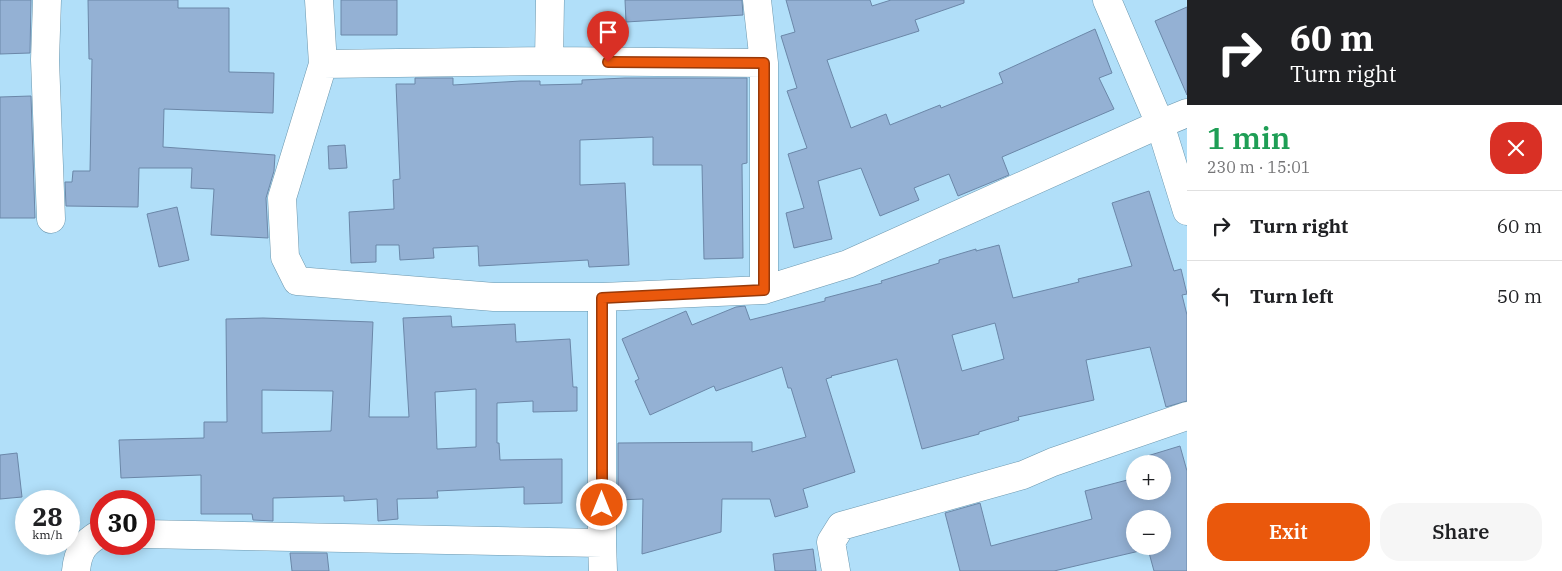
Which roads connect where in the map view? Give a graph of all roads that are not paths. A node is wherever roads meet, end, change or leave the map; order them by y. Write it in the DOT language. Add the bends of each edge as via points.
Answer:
graph roads {
  1 [pos="46,0"];
  2 [pos="318,0"];
  3 [pos="550,0"];
  4 [pos="757,0"];
  5 [pos="1107,0"];
  6 [pos="549,61"];
  7 [pos="764,63"];
  8 [pos="323,64"];
  9 [pos="1187,113"];
  10 [pos="1160,124"];
  11 [pos="1187,211"];
  12 [pos="51,219"];
  13 [pos="764,290"];
  14 [pos="602,298"];
  15 [pos="1187,416"];
  16 [pos="155,534"];
  17 [pos="90,540"];
  18 [pos="602,543"];
  19 [pos="76,571"];
  20 [pos="603,571"];
  21 [pos="836,571"];
  1 -- 12 [label="street"];
  2 -- 8 [label="street"];
  3 -- 6 [label="street"];
  4 -- 7 [label="street"];
  5 -- 10 [label="street"];
  6 -- 7 [label="street"];
  6 -- 8 [label="street"];
  7 -- 13 [label="street"];
  8 -- 14 [label="street" via="282,198 285,257 297,280 494,297"];
  9 -- 10 [label="street"];
  10 -- 11 [label="street"];
  10 -- 13 [label="street" via="848,264"];
  13 -- 14 [label="street"];
  14 -- 18 [label="street"];
  15 -- 21 [label="street" via="1023,475 841,526 831,542"];
  16 -- 18 [label="street"];
  17 -- 19 [label="street" via="77,561"];
  18 -- 20 [label="street"];
}
